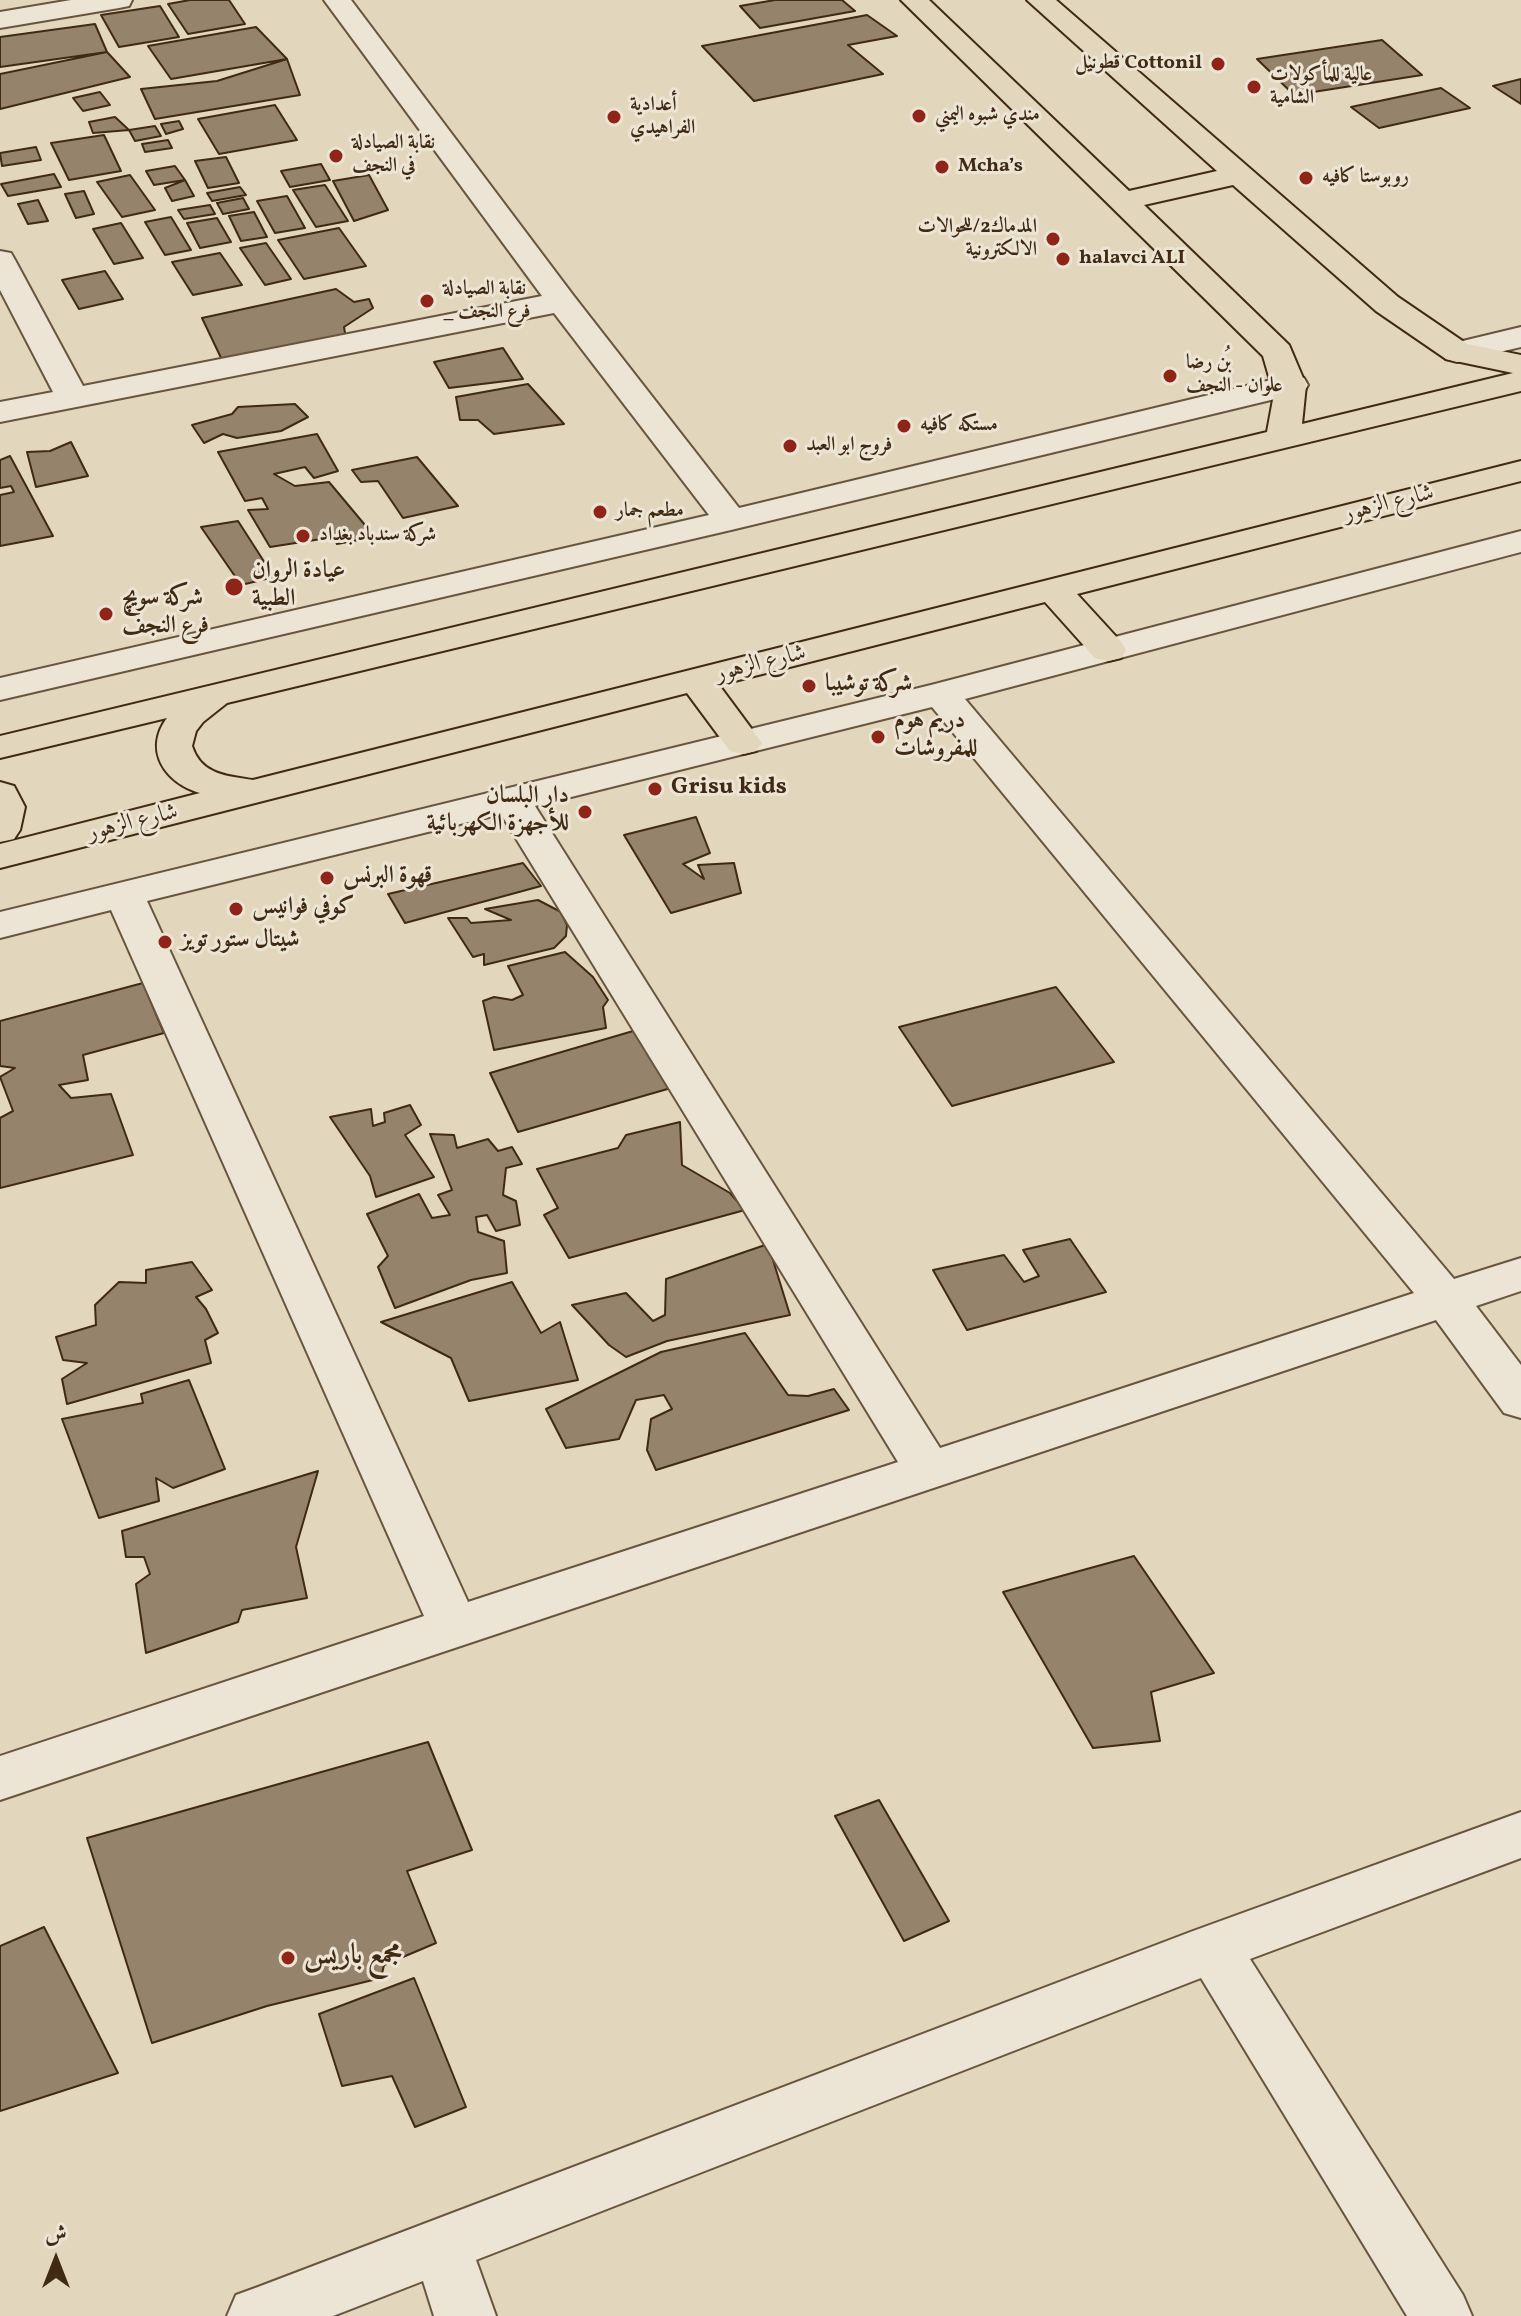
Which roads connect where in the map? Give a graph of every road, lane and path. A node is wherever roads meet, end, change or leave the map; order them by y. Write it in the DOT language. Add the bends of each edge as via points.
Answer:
graph roads {
  1 [pos="119,0"];
  2 [pos="337,0"];
  3 [pos="914,0"];
  4 [pos="1040,0"];
  5 [pos="0,20"];
  6 [pos="1238,175"];
  7 [pos="1124,201"];
  8 [pos="0,260"];
  9 [pos="562,302"];
  10 [pos="1521,337"];
  11 [pos="1457,352"];
  12 [pos="1521,365"];
  13 [pos="1521,381"];
  14 [pos="1292,385"];
  15 [pos="73,398"];
  16 [pos="0,412"];
  17 [pos="1282,438"];
  18 [pos="1521,471"];
  19 [pos="731,520"];
  20 [pos="1521,541"];
  21 [pos="1053,590"];
  22 [pos="1108,650"];
  23 [pos="697,681"];
  24 [pos="0,689"];
  25 [pos="941,694"];
  26 [pos="213,697"];
  27 [pos="743,743"];
  28 [pos="0,747"];
  29 [pos="266,791"];
  30 [pos="0,794"];
  31 [pos="511,799"];
  32 [pos="0,830"];
  33 [pos="0,856"];
  34 [pos="124,894"];
  35 [pos="0,925"];
  36 [pos="1521,1274"];
  37 [pos="1445,1299"];
  38 [pos="1521,1400"];
  39 [pos="929,1471"];
  40 [pos="453,1625"];
  41 [pos="0,1778"];
  42 [pos="1521,1835"];
  43 [pos="1213,1948"];
  44 [pos="441,2246"];
  45 [pos="258,2316"];
  46 [pos="465,2316"];
  47 [pos="1441,2316"];
  1 -- 5 [label="street"];
  2 -- 9 [label="street"];
  3 -- 7 [label="main road"];
  4 -- 6 [label="main road"];
  6 -- 7 [label="main road"];
  6 -- 11 [label="main road" via="1387,304"];
  7 -- 14 [label="main road" via="1278,352"];
  8 -- 15 [label="street"];
  9 -- 15 [label="street"];
  9 -- 19 [label="street"];
  10 -- 11 [label="street"];
  11 -- 12 [label="main road"];
  13 -- 17 [label="main road"];
  14 -- 17 [label="main road"];
  14 -- 19 [label="street"];
  15 -- 16 [label="street"];
  17 -- 26 [label="main road"];
  18 -- 21 [label="main road, شارع الزهور"];
  19 -- 24 [label="street"];
  20 -- 22 [label="street"];
  21 -- 22 [label="main road"];
  21 -- 23 [label="main road, شارع الزهور"];
  22 -- 25 [label="street"];
  23 -- 27 [label="main road"];
  23 -- 29 [label="main road, شارع الزهور"];
  25 -- 27 [label="street"];
  25 -- 37 [label="street"];
  26 -- 28 [label="main road"];
  26 -- 29 [label="main road" via="181,722 173,736 173,752 181,766 215,786"];
  27 -- 31 [label="street"];
  29 -- 33 [label="main road, شارع الزهور"];
  30 -- 32 [label="main road" via="6,807"];
  31 -- 34 [label="street"];
  31 -- 39 [label="street"];
  34 -- 35 [label="street"];
  34 -- 40 [label="street"];
  36 -- 37 [label="street"];
  37 -- 38 [label="street"];
  37 -- 39 [label="street"];
  39 -- 40 [label="street"];
  40 -- 41 [label="street"];
  42 -- 43 [label="street"];
  43 -- 44 [label="street"];
  43 -- 47 [label="street"];
  44 -- 45 [label="street"];
  44 -- 46 [label="street"];
}
